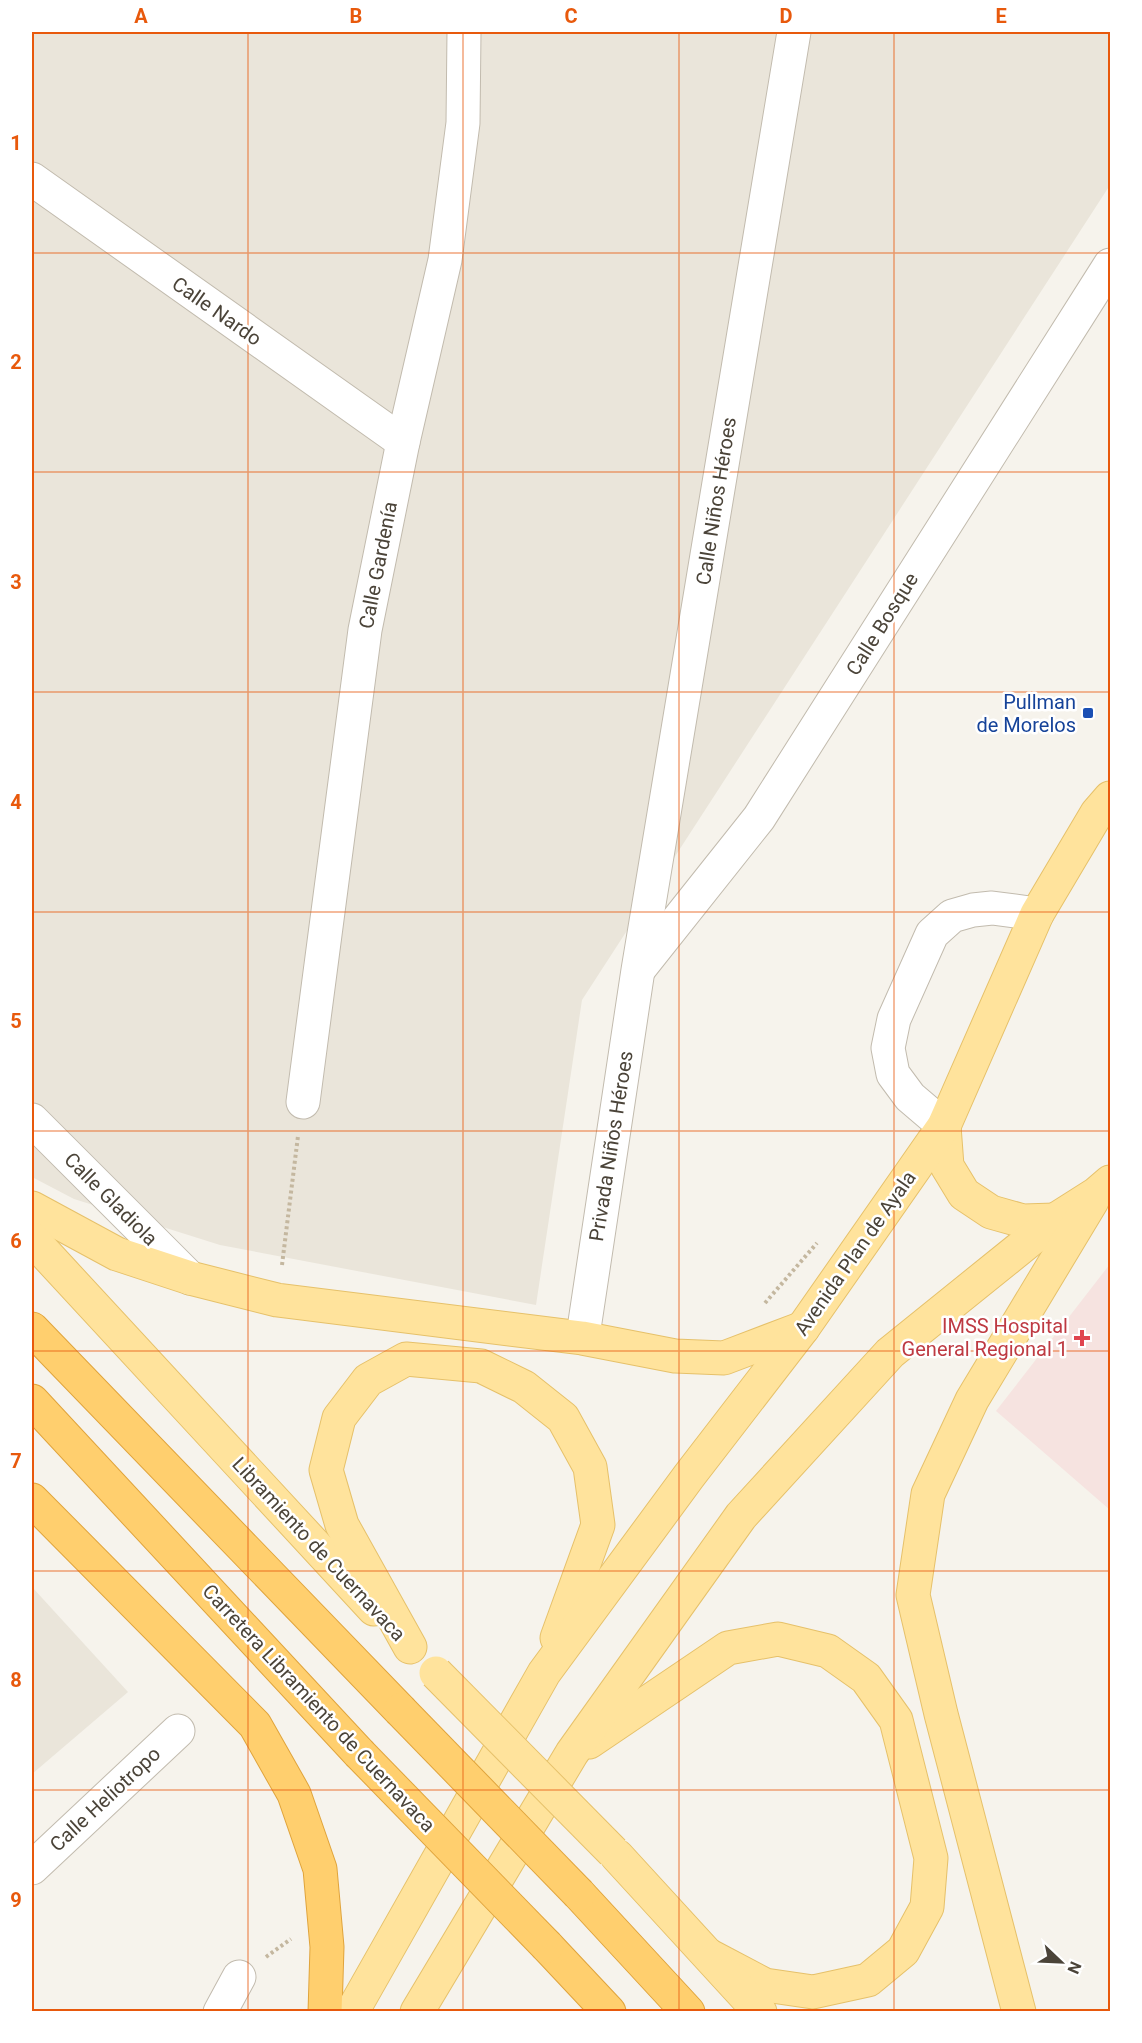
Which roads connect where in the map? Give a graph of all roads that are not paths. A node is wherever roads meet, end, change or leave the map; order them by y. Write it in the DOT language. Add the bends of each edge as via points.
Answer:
graph roads {
  1 [pos="464,32"];
  2 [pos="794,32"];
  3 [pos="32,179"];
  4 [pos="1110,266"];
  5 [pos="402,442"];
  6 [pos="1110,798"];
  7 [pos="1037,914"];
  8 [pos="638,970"];
  9 [pos="303,1102"];
  10 [pos="32,1120"];
  11 [pos="944,1126"];
  12 [pos="1103,1188"];
  13 [pos="32,1208"];
  14 [pos="1055,1220"];
  15 [pos="32,1239"];
  16 [pos="190,1278"];
  17 [pos="585,1322"];
  18 [pos="32,1329"];
  19 [pos="803,1329"];
  20 [pos="32,1401"];
  21 [pos="32,1500"];
  22 [pos="410,1647"];
  23 [pos="544,1673"];
  24 [pos="178,1731"];
  25 [pos="572,1753"];
  26 [pos="32,1868"];
  27 [pos="548,1946"];
  28 [pos="710,1956"];
  29 [pos="238,1977"];
  30 [pos="220,2012"];
  31 [pos="325,2012"];
  32 [pos="352,2012"];
  33 [pos="417,2012"];
  34 [pos="589,2012"];
  35 [pos="609,2012"];
  36 [pos="688,2012"];
  37 [pos="760,2012"];
  38 [pos="1019,2012"];
  1 -- 5 [label="street, Calle Gardenía" via="463,123 445,260"];
  2 -- 8 [label="street, Calle Niños Héroes"];
  3 -- 5 [label="street, Calle Nardo"];
  4 -- 8 [label="street, Calle Bosque" via="759,818"];
  5 -- 9 [label="street, Calle Gardenía" via="365,630"];
  6 -- 7 [label="main road, Avenida Plan de Ayala" via="1097,813"];
  7 -- 11 [label="main road, Avenida Plan de Ayala"];
  7 -- 11 [label="street" via="992,908 952,916 932,934 894,1019 888,1048 892,1074 910,1097"];
  8 -- 17 [label="street, Privada Niños Héroes"];
  10 -- 16 [label="street, Calle Gladiola"];
  11 -- 14 [label="main road" via="947,1166 964,1194 991,1212 1023,1221"];
  11 -- 19 [label="main road, Avenida Plan de Ayala"];
  12 -- 14 [label="main road"];
  12 -- 38 [label="main road" via="972,1400 928,1494 913,1595"];
  13 -- 16 [label="main road" via="117,1254"];
  14 -- 25 [label="main road" via="890,1353 741,1516"];
  15 -- 22 [label="main road, Libramiento de Cuernavaca"];
  16 -- 19 [label="main road" via="277,1300 582,1338 675,1356 724,1358"];
  18 -- 36 [label="highway, bridge" via="581,1896"];
  19 -- 23 [label="main road, Avenida Plan de Ayala"];
  20 -- 27 [label="highway, Carretera Libramiento de Cuernavaca, bridge" via="359,1753"];
  21 -- 31 [label="highway" via="255,1725 294,1794 320,1869 327,1947"];
  22 -- 23 [label="main road" via="342,1525 326,1470 339,1418 368,1380 406,1359 481,1366 524,1387 563,1418 590,1467 597,1525"];
  22 -- 28 [label="main road, Libramiento de Cuernavaca, bridge"];
  23 -- 32 [label="main road"];
  24 -- 26 [label="street, Calle Heliotropo"];
  25 -- 28 [label="main road" via="728,1648 778,1639 828,1651 866,1678 896,1720 931,1858 927,1906 903,1951 868,1980 813,1992 765,1985"];
  25 -- 33 [label="main road"];
  27 -- 34 [label="highway"];
  27 -- 35 [label="highway, Carretera Libramiento de Cuernavaca"];
  28 -- 37 [label="main road, Libramiento de Cuernavaca"];
  29 -- 30 [label="street"];
}
